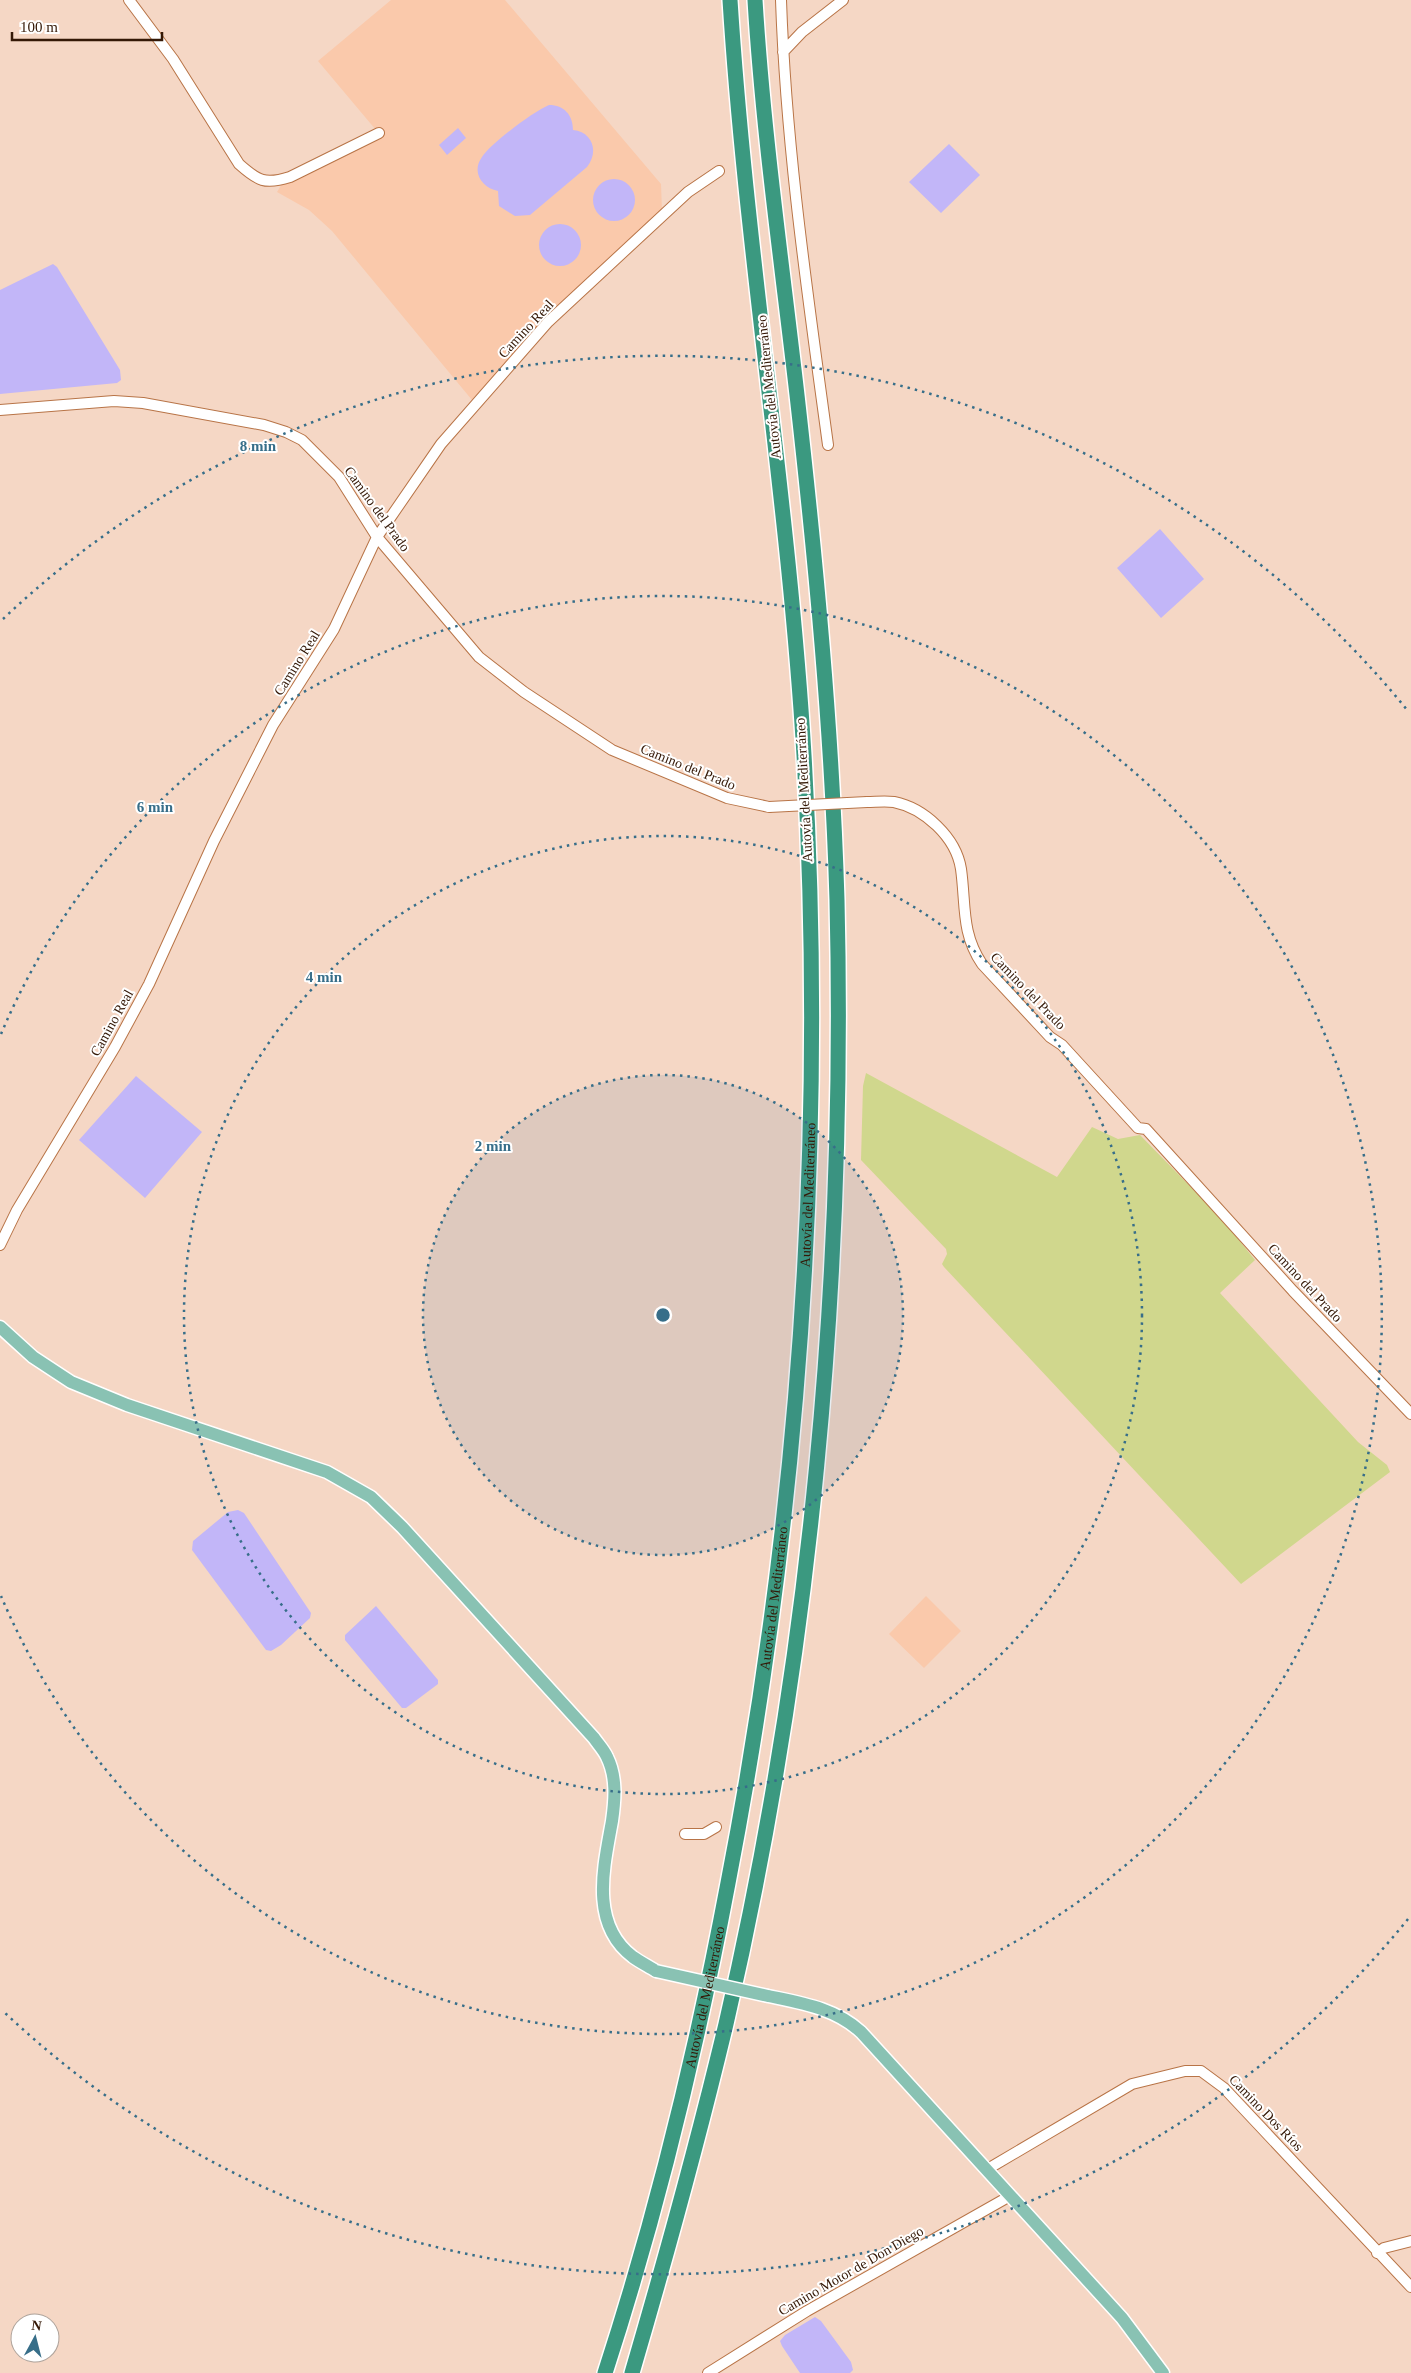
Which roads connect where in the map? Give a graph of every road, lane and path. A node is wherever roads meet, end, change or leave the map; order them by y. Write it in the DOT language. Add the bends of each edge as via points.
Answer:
graph roads {
  1 [pos="129,0"];
  2 [pos="730,0"];
  3 [pos="755,0"];
  4 [pos="781,0"];
  5 [pos="843,0"];
  6 [pos="783,52"];
  7 [pos="379,133"];
  8 [pos="719,171"];
  9 [pos="0,410"];
  10 [pos="828,445"];
  11 [pos="377,537"];
  12 [pos="0,1245"];
  13 [pos="0,1327"];
  14 [pos="1411,1414"];
  15 [pos="716,1827"];
  16 [pos="685,1834"];
  17 [pos="986,2170"];
  18 [pos="1010,2196"];
  19 [pos="1411,2241"];
  20 [pos="1377,2253"];
  21 [pos="1411,2287"];
  22 [pos="605,2373"];
  23 [pos="632,2373"];
  24 [pos="708,2373"];
  25 [pos="1163,2373"];
  1 -- 7 [label="street" via="173,59 239,164 264,182 290,177"];
  2 -- 22 [label="highway, Autovía del Mediterráneo" via="738,105 793,604 804,758 811,981 811,1155 795,1419 776,1592 752,1757 701,2018 660,2181"];
  3 -- 23 [label="highway, Autovía del Mediterráneo" via="826,710 836,900 834,1213 817,1457 805,1569 775,1770 726,2020 692,2161"];
  4 -- 6 [label="street"];
  5 -- 6 [label="street" via="802,32"];
  6 -- 10 [label="street" via="799,223"];
  8 -- 11 [label="street, Camino Real" via="688,192 548,322 440,444"];
  9 -- 11 [label="street, Camino del Prado" via="114,401 143,403 286,432 302,440 338,477"];
  11 -- 12 [label="street, Camino Real" via="334,629 273,726 116,1047 17,1210"];
  11 -- 14 [label="street, Camino del Prado, bridge" via="479,657 524,692 612,750 727,798 768,807 893,802 929,819 955,852 960,867 966,932 982,964 1138,1128 1146,1129 1293,1291"];
  13 -- 17 [label="main road, bridge" via="33,1357 71,1382 127,1405 327,1472 371,1497 402,1527 607,1756 615,1800 602,1880 602,1900 608,1925 618,1942 632,1956 656,1971 819,2007 852,2024"];
  15 -- 16 [label="street" via="704,1834"];
  17 -- 18 [label="main road"];
  17 -- 20 [label="street, Camino Dos Ríos" via="1132,2084 1185,2071 1201,2071 1224,2088"];
  18 -- 24 [label="street, Camino Motor de Don Diego" via="807,2311"];
  18 -- 25 [label="main road" via="1122,2318"];
  19 -- 20 [label="street"];
  20 -- 21 [label="street, Camino Dos Ríos"];
}
